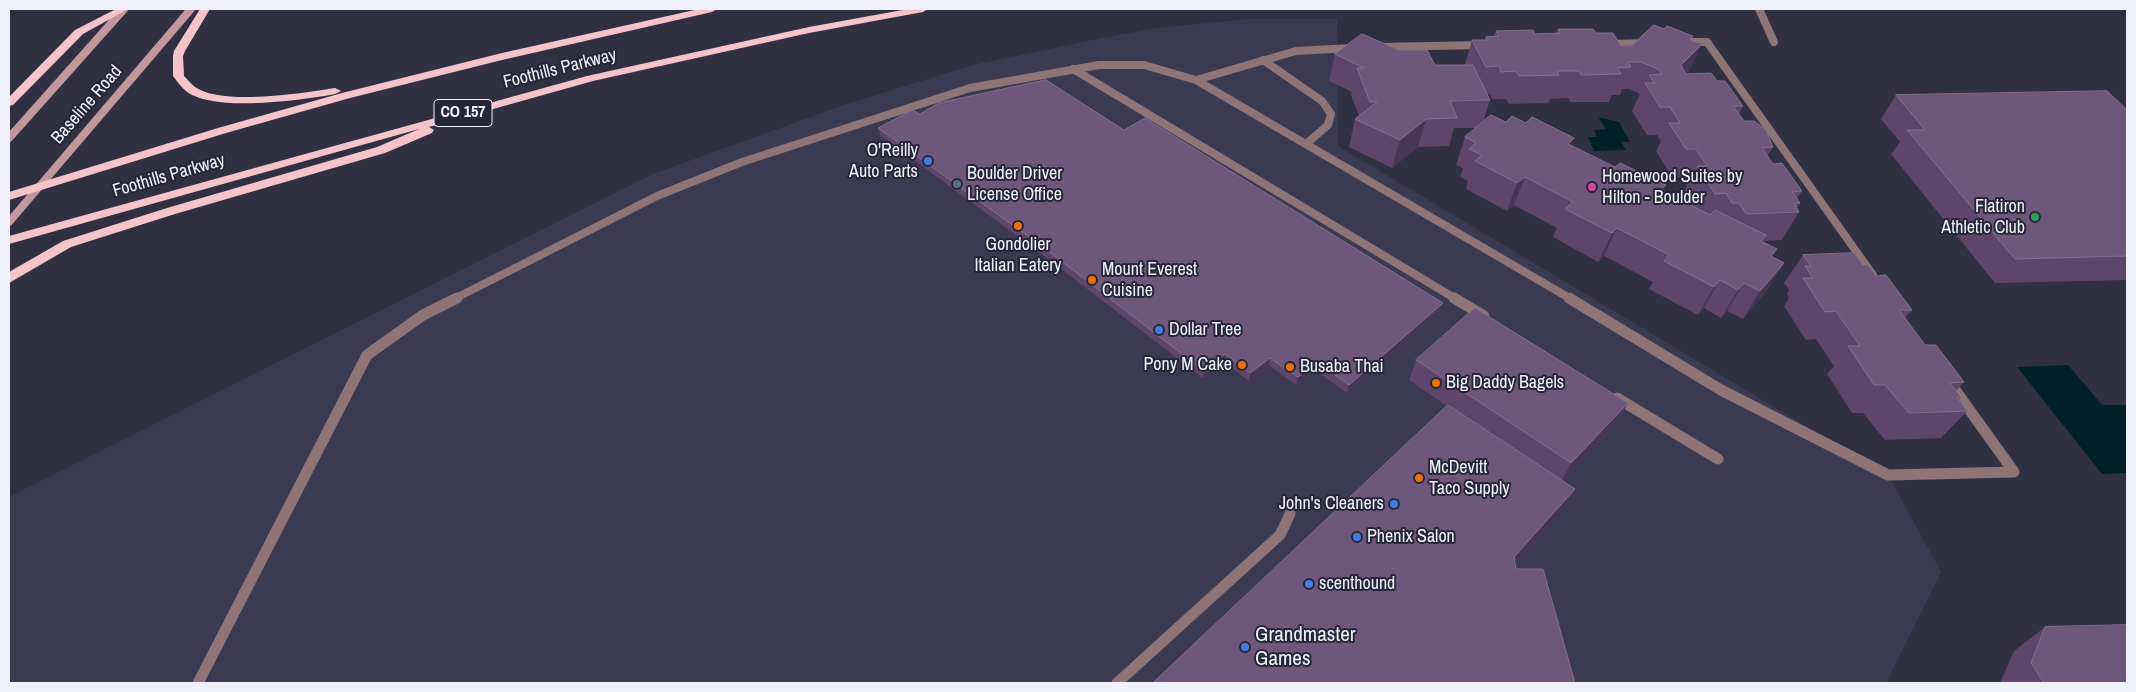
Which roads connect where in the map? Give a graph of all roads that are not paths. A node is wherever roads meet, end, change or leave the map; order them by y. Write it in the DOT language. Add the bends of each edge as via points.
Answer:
graph roads {
  1 [pos="124,9"];
  2 [pos="191,9"];
  3 [pos="204,9"];
  4 [pos="712,9"];
  5 [pos="923,9"];
  6 [pos="1759,9"];
  7 [pos="1677,42"];
  8 [pos="1774,42"];
  9 [pos="1657,43"];
  10 [pos="1597,44"];
  11 [pos="1498,45"];
  12 [pos="1263,60"];
  13 [pos="1073,69"];
  14 [pos="405,80"];
  15 [pos="1196,80"];
  16 [pos="9,104"];
  17 [pos="482,108"];
  18 [pos="9,138"];
  19 [pos="1306,144"];
  20 [pos="38,188"];
  21 [pos="9,196"];
  22 [pos="9,222"];
  23 [pos="9,240"];
  24 [pos="9,278"];
  25 [pos="1880,285"];
  26 [pos="1496,324"];
  27 [pos="1950,382"];
  28 [pos="1607,391"];
  29 [pos="1718,459"];
  30 [pos="1290,514"];
  31 [pos="198,683"];
  32 [pos="1117,683"];
  1 -- 16 [label="highway" via="79,32"];
  1 -- 18 [label="main road, Baseline Road"];
  2 -- 20 [label="main road, Baseline Road"];
  3 -- 14 [label="highway" via="178,55 177,71 184,84 197,92 230,100 258,100"];
  4 -- 14 [label="highway, Foothills Parkway / CO 157"];
  5 -- 17 [label="highway, Foothills Parkway / CO 157" via="736,45 591,78"];
  6 -- 8 [label="lane"];
  7 -- 25 [label="lane" via="1707,42"];
  9 -- 10 [label="lane"];
  11 -- 12 [label="lane" via="1296,51"];
  12 -- 15 [label="lane"];
  12 -- 19 [label="lane" via="1322,101 1331,114 1328,125"];
  13 -- 15 [label="lane" via="1099,64 1144,65"];
  13 -- 26 [label="lane"];
  13 -- 31 [label="lane" via="970,88 742,162 657,196 422,315 366,355"];
  14 -- 20 [label="highway, Foothills Parkway / CO 157" via="187,140"];
  15 -- 19 [label="lane"];
  17 -- 23 [label="highway, Foothills Parkway / CO 157"];
  17 -- 24 [label="highway" via="381,150 67,244"];
  19 -- 27 [label="lane" via="1721,390 1888,475 2014,472"];
  20 -- 21 [label="highway, Foothills Parkway / CO 157"];
  20 -- 22 [label="main road, Baseline Road"];
  28 -- 29 [label="lane"];
  30 -- 32 [label="lane" via="1280,535"];
}
